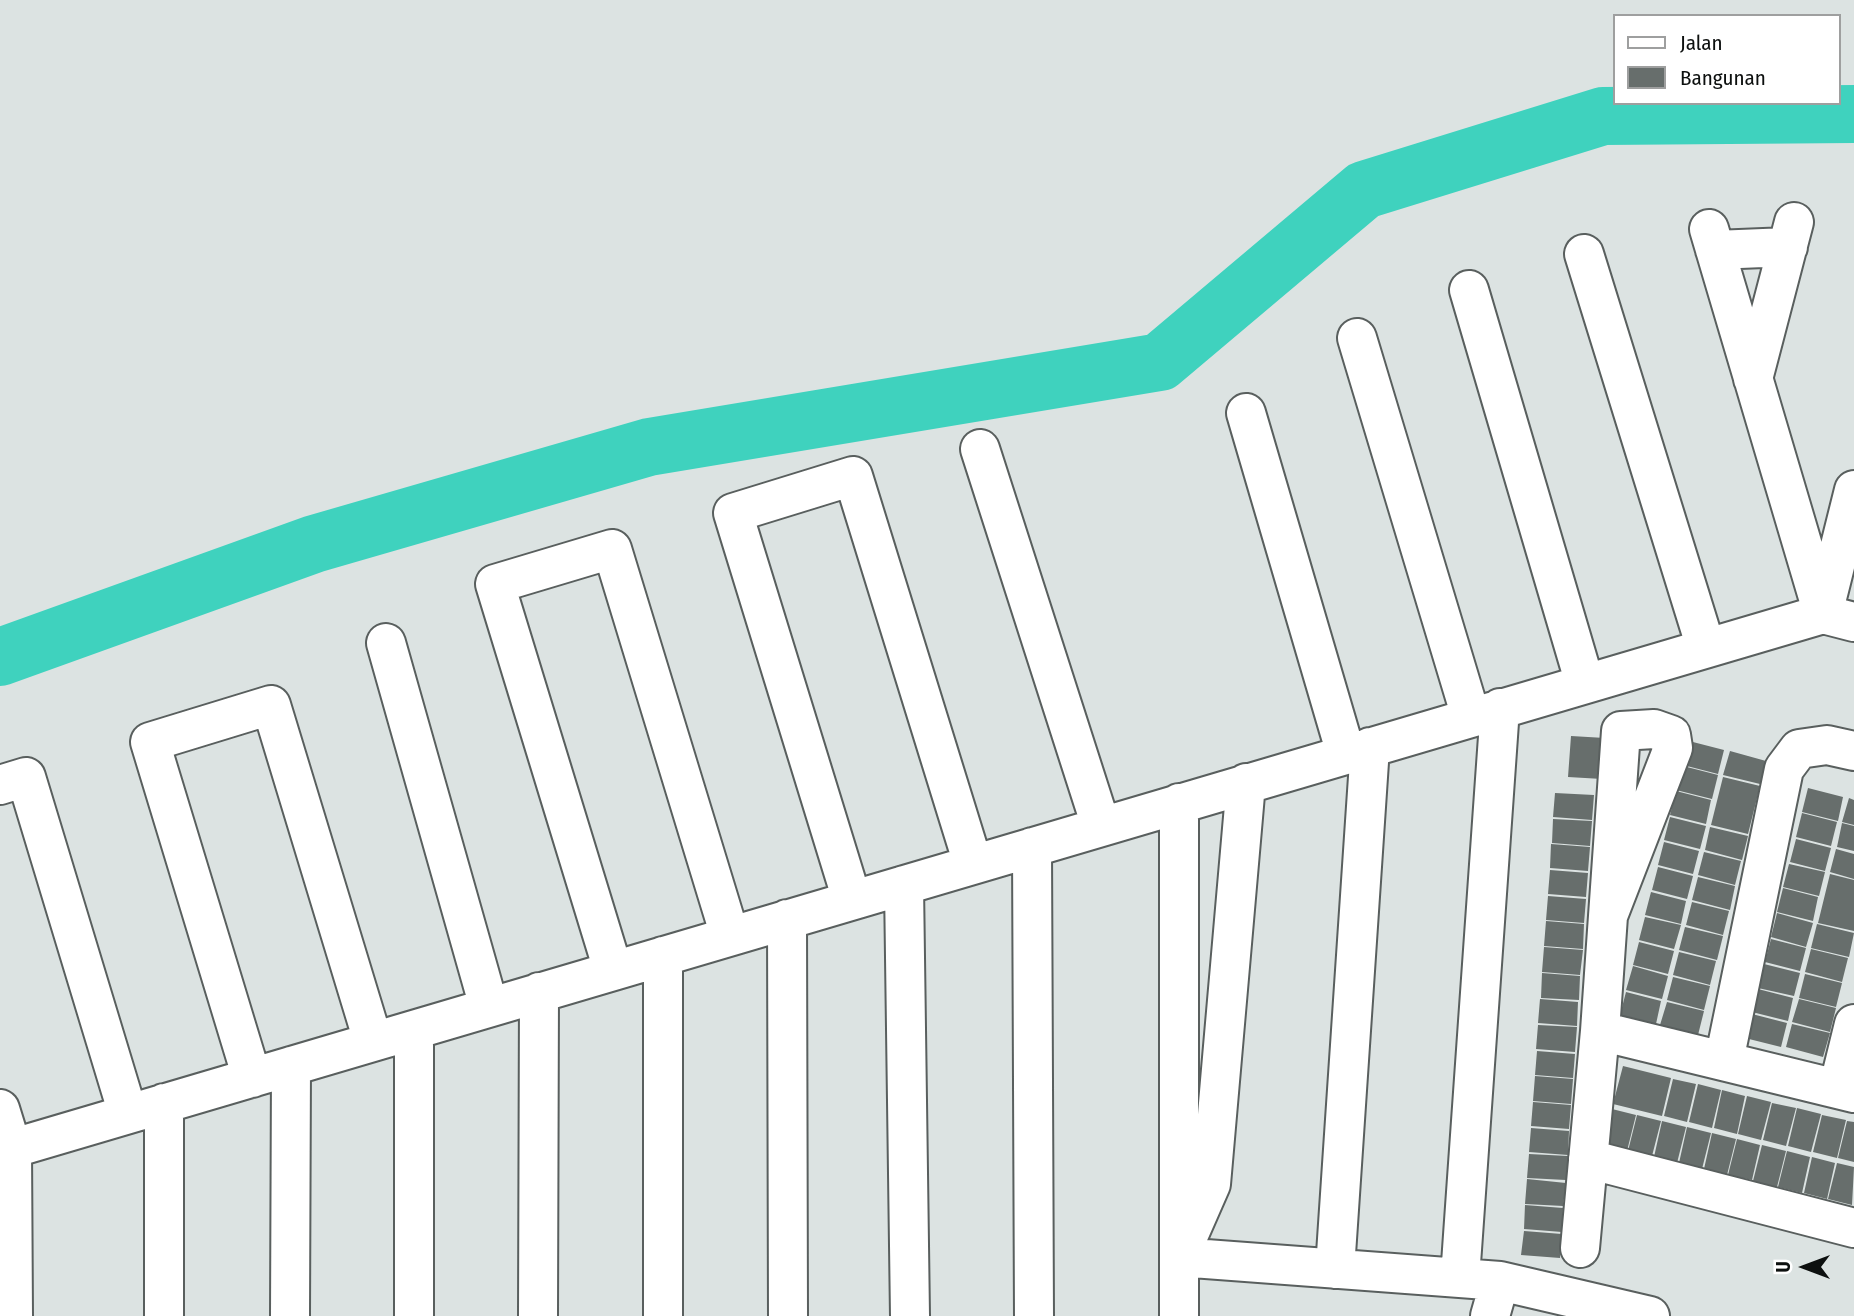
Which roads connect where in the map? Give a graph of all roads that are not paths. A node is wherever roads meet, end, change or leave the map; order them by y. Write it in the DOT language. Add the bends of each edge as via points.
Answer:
graph roads {
  1 [pos="1584,254"];
  2 [pos="1469,290"];
  3 [pos="1357,338"];
  4 [pos="1753,379"];
  5 [pos="1246,413"];
  6 [pos="980,449"];
  7 [pos="1854,490"];
  8 [pos="1838,618"];
  9 [pos="386,643"];
  10 [pos="1706,648"];
  11 [pos="1585,684"];
  12 [pos="1485,713"];
  13 [pos="1358,750"];
  14 [pos="1854,751"];
  15 [pos="1246,783"];
  16 [pos="0,785"];
  17 [pos="1179,803"];
  18 [pos="1101,826"];
  19 [pos="1032,847"];
  20 [pos="973,864"];
  21 [pos="904,885"];
  22 [pos="852,900"];
  23 [pos="1608,916"];
  24 [pos="787,919"];
  25 [pos="730,936"];
  26 [pos="663,956"];
  27 [pos="613,971"];
  28 [pos="539,992"];
  29 [pos="489,1007"];
  30 [pos="1854,1024"];
  31 [pos="414,1030"];
  32 [pos="1600,1031"];
  33 [pos="373,1041"];
  34 [pos="1724,1061"];
  35 [pos="291,1066"];
  36 [pos="252,1077"];
  37 [pos="1846,1091"];
  38 [pos="0,1109"];
  39 [pos="146,1109"];
  40 [pos="6,1150"];
  41 [pos="1588,1158"];
  42 [pos="1854,1227"];
  43 [pos="1580,1248"];
  44 [pos="1179,1257"];
  45 [pos="1335,1269"];
  46 [pos="1460,1278"];
  47 [pos="1495,1298"];
  48 [pos="1628,1313"];
  49 [pos="13,1316"];
  50 [pos="164,1316"];
  51 [pos="290,1316"];
  52 [pos="414,1316"];
  53 [pos="538,1316"];
  54 [pos="663,1316"];
  55 [pos="788,1316"];
  56 [pos="910,1316"];
  57 [pos="1034,1316"];
  58 [pos="1179,1316"];
  1 -- 10 [label="street"];
  2 -- 11 [label="street"];
  3 -- 12 [label="street"];
  4 -- 4 [label="street" via="1712,240 1791,234"];
  4 -- 8 [label="street"];
  5 -- 13 [label="street"];
  6 -- 18 [label="street"];
  7 -- 8 [label="street"];
  8 -- 10 [label="street"];
  9 -- 29 [label="street"];
  10 -- 11 [label="street"];
  11 -- 12 [label="street"];
  12 -- 13 [label="street"];
  12 -- 46 [label="street"];
  13 -- 15 [label="street"];
  13 -- 45 [label="street"];
  14 -- 34 [label="street" via="1827,745 1799,749 1784,769"];
  15 -- 17 [label="street"];
  15 -- 44 [label="street" via="1211,1184"];
  16 -- 39 [label="street" via="26,776"];
  17 -- 18 [label="street"];
  17 -- 44 [label="street"];
  18 -- 19 [label="street"];
  19 -- 20 [label="street"];
  19 -- 57 [label="street"];
  20 -- 21 [label="street"];
  20 -- 22 [label="street" via="853,476 733,513"];
  21 -- 22 [label="street"];
  21 -- 56 [label="street"];
  22 -- 24 [label="street"];
  23 -- 32 [label="street"];
  24 -- 25 [label="street"];
  24 -- 55 [label="street"];
  25 -- 26 [label="street"];
  25 -- 27 [label="street" via="612,549 495,584"];
  26 -- 27 [label="street"];
  26 -- 54 [label="street"];
  27 -- 28 [label="street"];
  28 -- 29 [label="street"];
  28 -- 53 [label="street"];
  29 -- 31 [label="street"];
  30 -- 37 [label="street"];
  31 -- 33 [label="street"];
  31 -- 52 [label="street"];
  32 -- 34 [label="street"];
  32 -- 41 [label="street"];
  33 -- 35 [label="street"];
  33 -- 36 [label="street" via="271,705 150,743"];
  34 -- 37 [label="street"];
  35 -- 36 [label="street"];
  35 -- 51 [label="street"];
  36 -- 39 [label="street"];
  38 -- 40 [label="street"];
  39 -- 40 [label="street"];
  39 -- 50 [label="street"];
  40 -- 49 [label="street"];
  41 -- 42 [label="street"];
  41 -- 43 [label="street"];
  44 -- 45 [label="street"];
  44 -- 58 [label="street"];
  45 -- 46 [label="street"];
  46 -- 47 [label="street"];
  47 -- 48 [label="street"];
}
